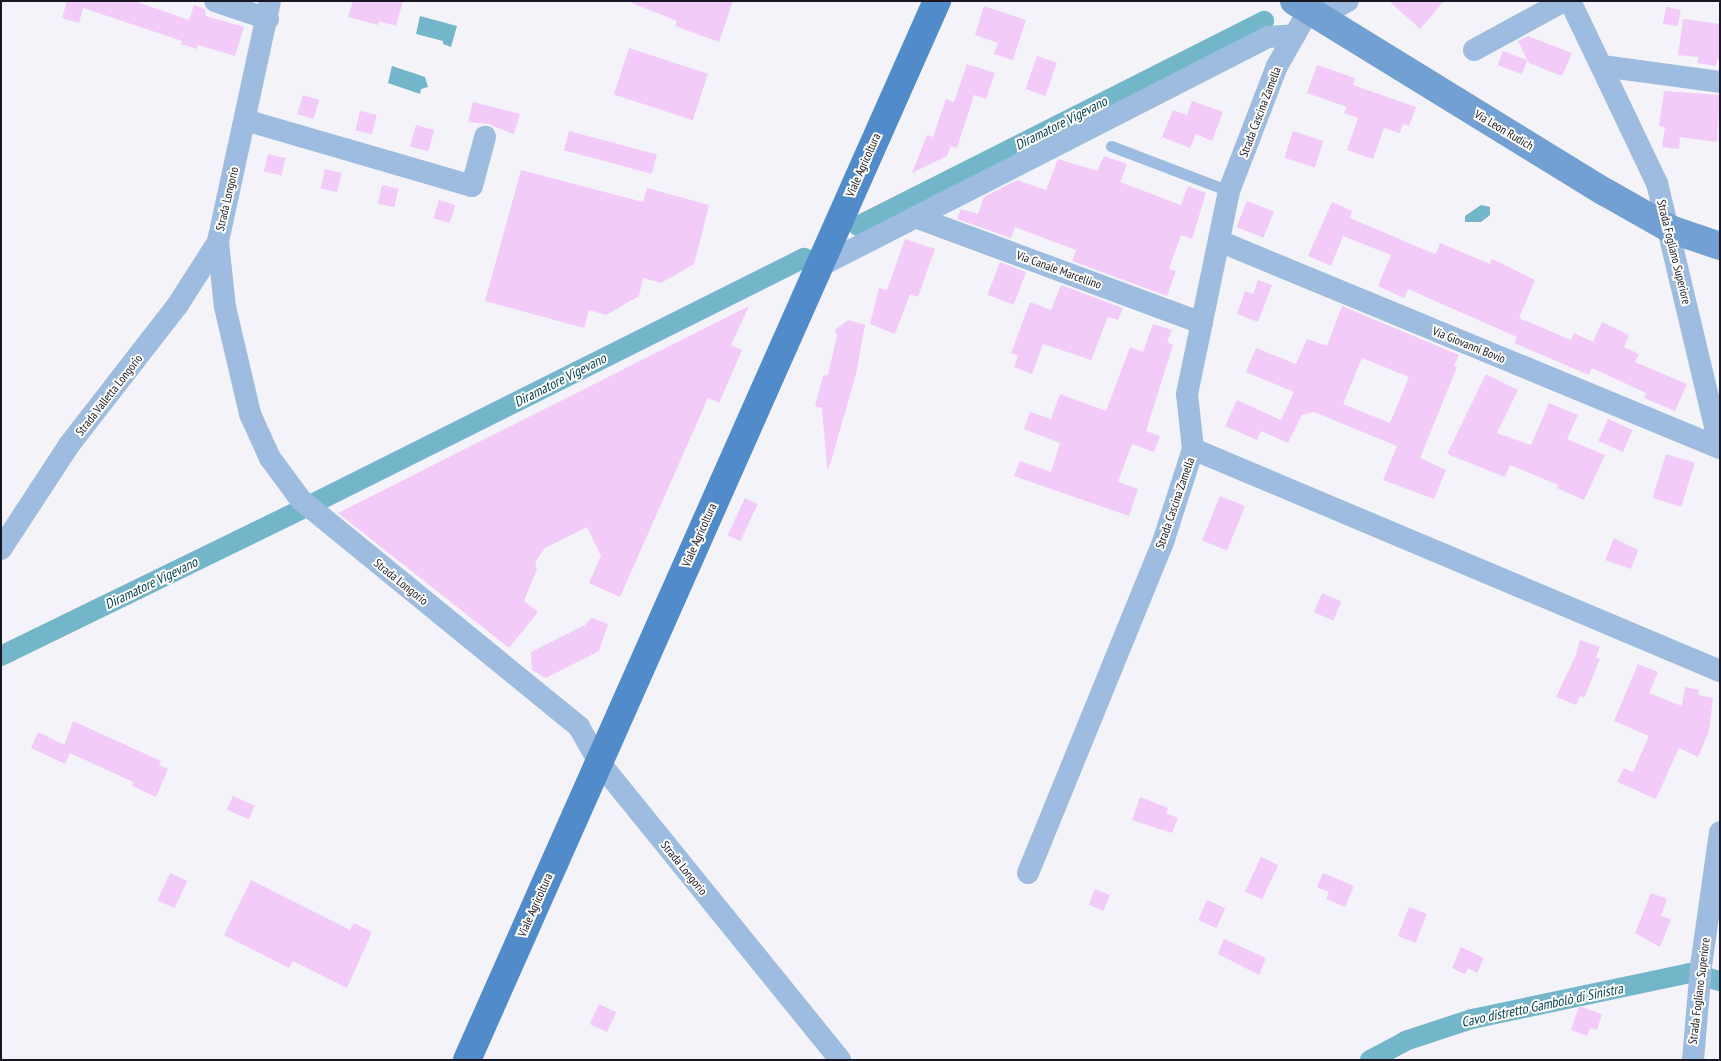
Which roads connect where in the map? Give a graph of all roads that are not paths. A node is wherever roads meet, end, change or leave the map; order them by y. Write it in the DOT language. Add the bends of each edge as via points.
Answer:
graph roads {
  1 [pos="215,1"];
  2 [pos="1348,1"];
  3 [pos="1564,1"];
  4 [pos="1570,1"];
  5 [pos="934,4"];
  6 [pos="1307,9"];
  7 [pos="269,10"];
  8 [pos="1295,35"];
  9 [pos="1474,50"];
  10 [pos="1602,66"];
  11 [pos="1720,82"];
  12 [pos="245,120"];
  13 [pos="485,137"];
  14 [pos="1111,146"];
  15 [pos="1229,191"];
  16 [pos="915,218"];
  17 [pos="1670,229"];
  18 [pos="1219,241"];
  19 [pos="218,242"];
  20 [pos="1720,246"];
  21 [pos="819,264"];
  22 [pos="1202,323"];
  23 [pos="1720,448"];
  24 [pos="1193,449"];
  25 [pos="1,549"];
  26 [pos="1720,671"];
  27 [pos="599,762"];
  28 [pos="1720,832"];
  29 [pos="1028,873"];
  30 [pos="1696,1058"];
  31 [pos="467,1060"];
  32 [pos="840,1060"];
  1 -- 7 [label="street"];
  2 -- 6 [label="street"];
  3 -- 9 [label="street"];
  4 -- 10 [label="street, Strada Fogliano Superiore"];
  5 -- 21 [label="main road, Viale Agricoltura"];
  6 -- 8 [label="street, Strada Cascina Zamella"];
  6 -- 17 [label="main road, Via Leon Rudich"];
  7 -- 12 [label="street, Strada Longorio"];
  8 -- 15 [label="street, Strada Cascina Zamella" via="1277,66"];
  8 -- 16 [label="street" via="1268,37"];
  10 -- 11 [label="street"];
  10 -- 17 [label="street, Strada Fogliano Superiore" via="1657,184"];
  12 -- 13 [label="street" via="472,186"];
  12 -- 19 [label="street, Strada Longorio"];
  14 -- 15 [label="lane"];
  15 -- 18 [label="street, Strada Cascina Zamella"];
  16 -- 21 [label="street"];
  16 -- 22 [label="street, Via Canale Marcellino"];
  17 -- 20 [label="main road, Via Leon Rudich"];
  17 -- 23 [label="street, Strada Fogliano Superiore"];
  18 -- 22 [label="street, Strada Cascina Zamella"];
  18 -- 23 [label="street, Via Giovanni Bovio"];
  19 -- 25 [label="street, Strada Valletta Longorio" via="178,306 69,446"];
  19 -- 27 [label="street, Strada Longorio" via="224,307 250,414 275,465 301,500 578,727"];
  21 -- 27 [label="main road, Viale Agricoltura"];
  22 -- 24 [label="street, Strada Cascina Zamella" via="1187,394"];
  24 -- 26 [label="street"];
  24 -- 29 [label="street, Strada Cascina Zamella" via="1164,539"];
  27 -- 31 [label="main road, Viale Agricoltura"];
  27 -- 32 [label="street, Strada Longorio"];
  28 -- 30 [label="street, Strada Fogliano Superiore" via="1714,891 1699,976"];
}
